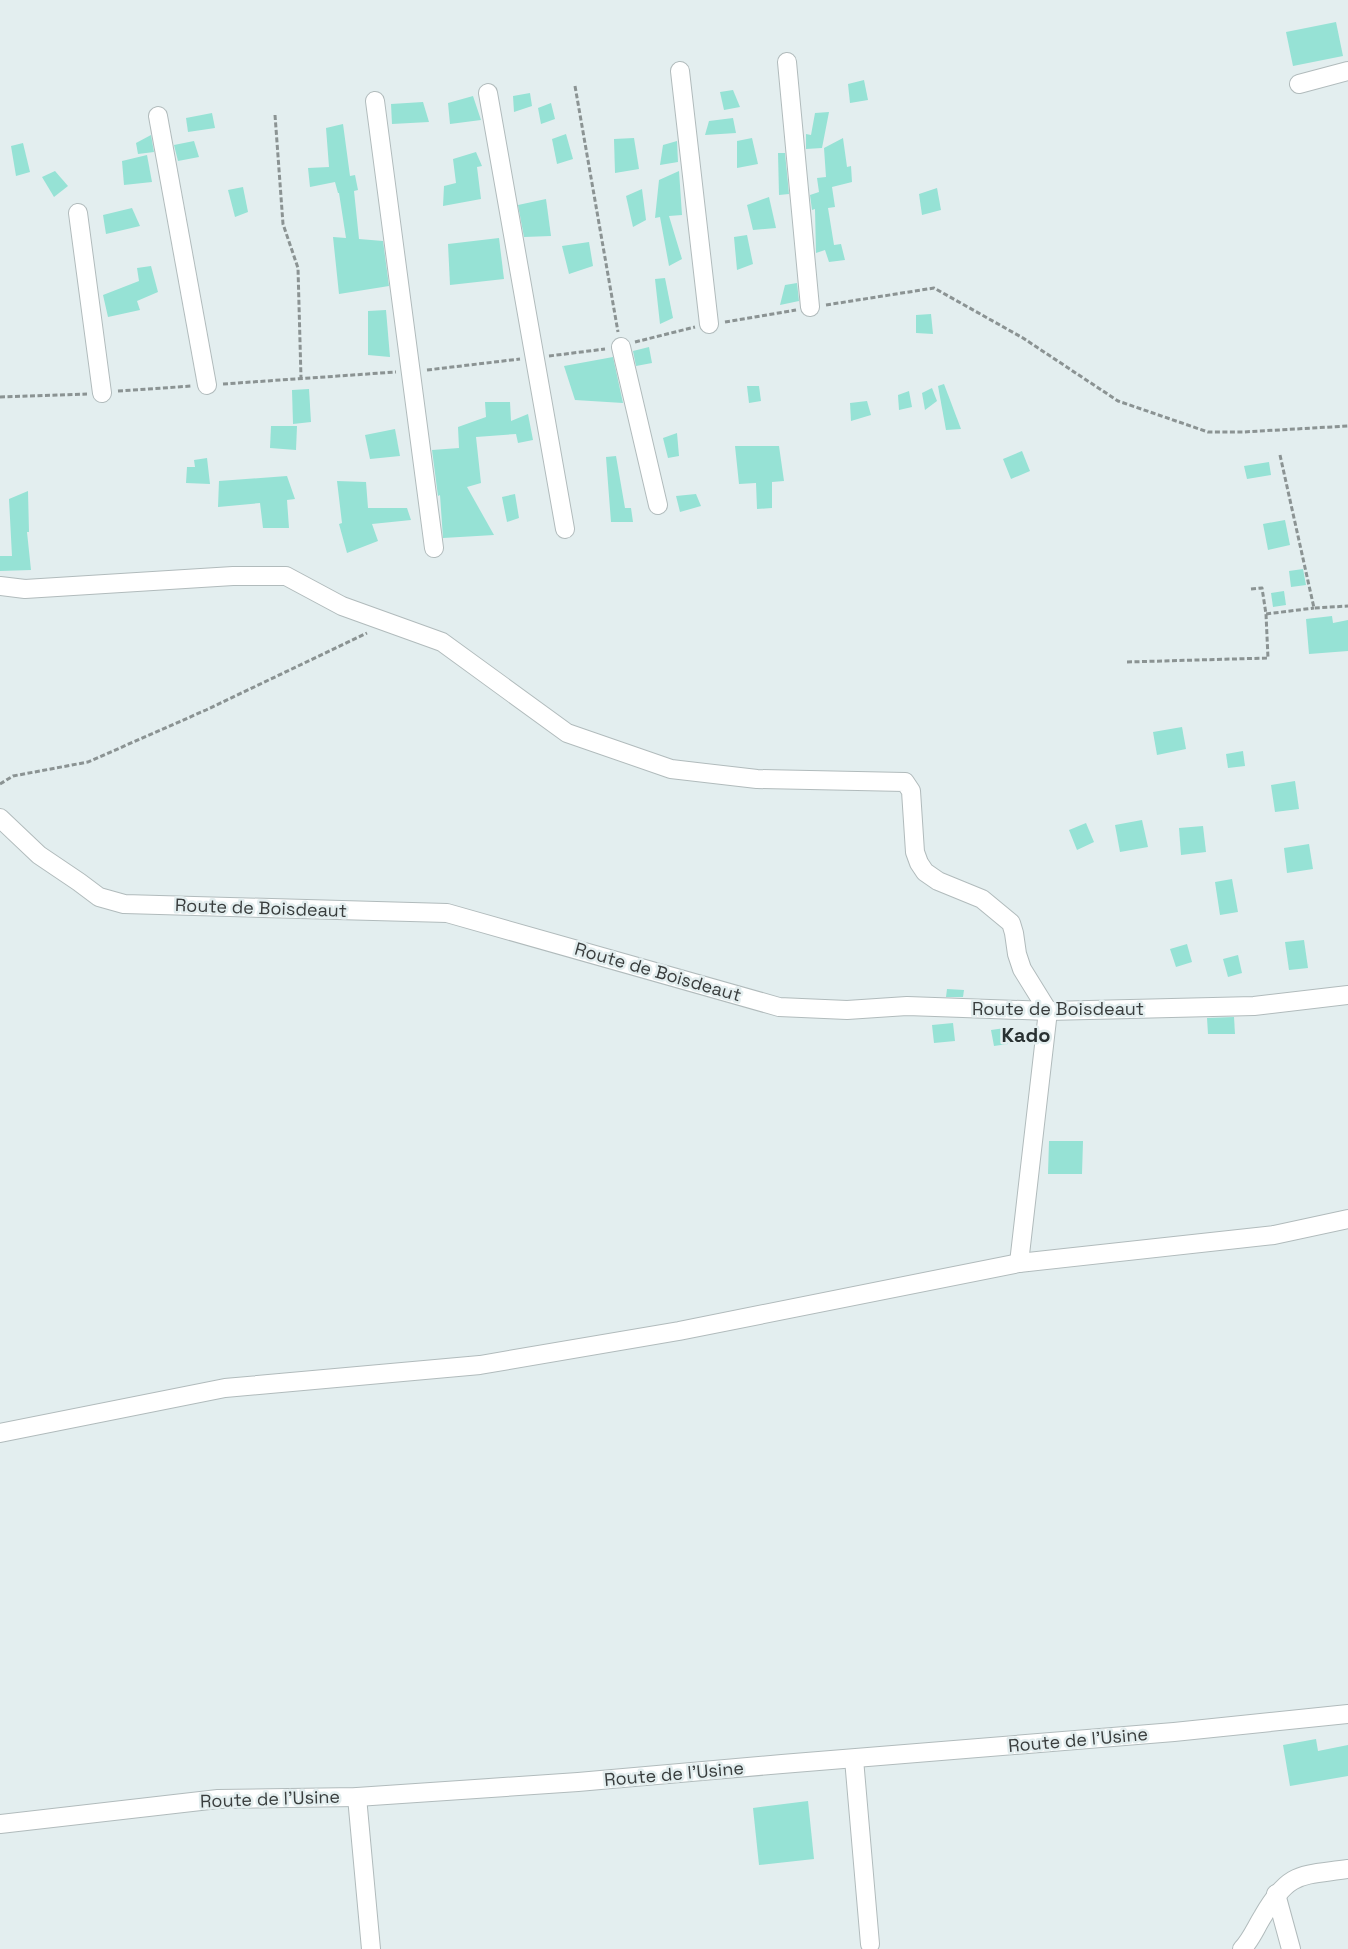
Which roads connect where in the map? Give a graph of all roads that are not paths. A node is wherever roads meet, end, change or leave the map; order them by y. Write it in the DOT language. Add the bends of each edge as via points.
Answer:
graph roads {
  1 [pos="787,62"];
  2 [pos="680,71"];
  3 [pos="1348,71"];
  4 [pos="1299,84"];
  5 [pos="488,94"];
  6 [pos="375,101"];
  7 [pos="158,116"];
  8 [pos="78,213"];
  9 [pos="810,308"];
  10 [pos="709,324"];
  11 [pos="621,346"];
  12 [pos="207,385"];
  13 [pos="102,393"];
  14 [pos="658,505"];
  15 [pos="565,529"];
  16 [pos="434,548"];
  17 [pos="0,586"];
  18 [pos="0,818"];
  19 [pos="1348,995"];
  20 [pos="1048,1011"];
  21 [pos="1348,1219"];
  22 [pos="1019,1263"];
  23 [pos="0,1434"];
  24 [pos="1348,1714"];
  25 [pos="854,1758"];
  26 [pos="357,1797"];
  27 [pos="0,1824"];
  28 [pos="1348,1869"];
  29 [pos="1276,1894"];
  30 [pos="870,1944"];
  31 [pos="370,1949"];
  32 [pos="1242,1949"];
  33 [pos="1291,1949"];
  1 -- 9 [label="street"];
  2 -- 10 [label="street"];
  3 -- 4 [label="street"];
  5 -- 15 [label="street"];
  6 -- 16 [label="street"];
  7 -- 12 [label="street"];
  8 -- 13 [label="street"];
  11 -- 14 [label="street"];
  17 -- 20 [label="street" via="25,589 233,576 286,576 342,606 442,642 567,732 671,769 757,779 905,782 911,791 918,863 938,881 982,899 1010,923 1022,969"];
  18 -- 20 [label="street, Route de Boisdeaut" via="39,855 99,897 124,904 447,913 779,1007 846,1010 907,1006"];
  19 -- 20 [label="street, Route de Boisdeaut" via="1254,1006"];
  20 -- 22 [label="street"];
  21 -- 22 [label="street" via="1274,1235"];
  22 -- 23 [label="street" via="679,1331 480,1365 225,1388"];
  24 -- 25 [label="street, Route de l'Usine"];
  25 -- 26 [label="street, Route de l'Usine"];
  25 -- 30 [label="street"];
  26 -- 27 [label="street, Route de l'Usine" via="218,1799"];
  26 -- 31 [label="street"];
  28 -- 29 [label="street" via="1303,1876 1289,1881"];
  29 -- 32 [label="street"];
  29 -- 33 [label="street"];
}
